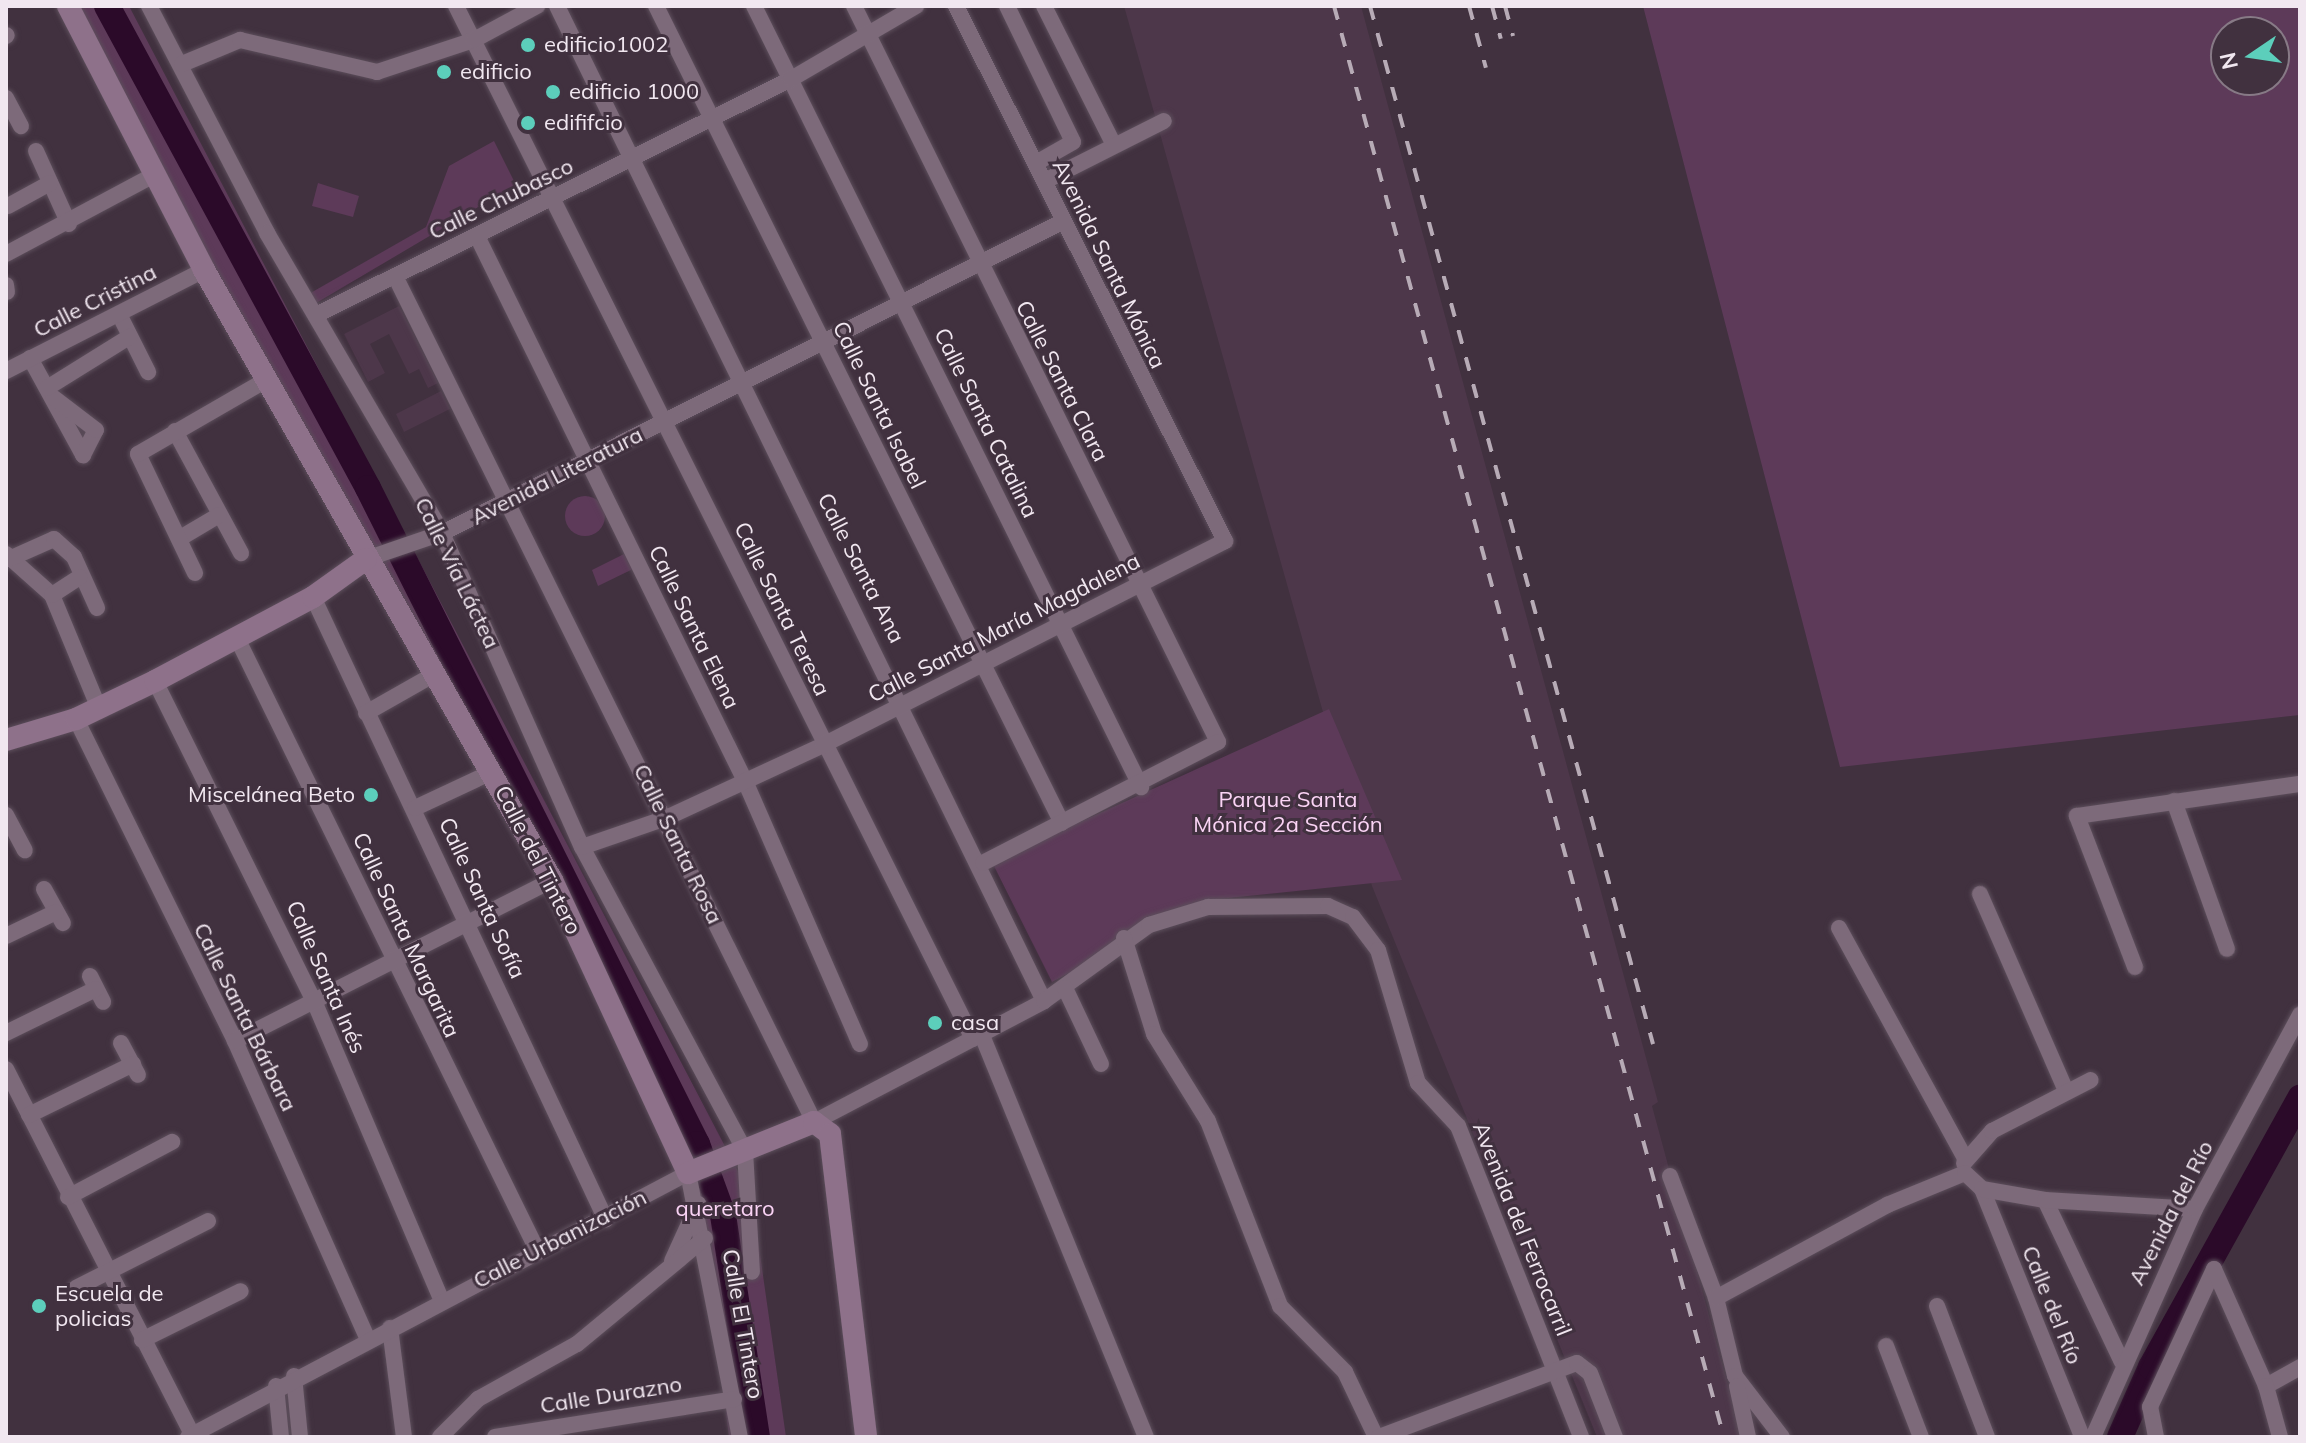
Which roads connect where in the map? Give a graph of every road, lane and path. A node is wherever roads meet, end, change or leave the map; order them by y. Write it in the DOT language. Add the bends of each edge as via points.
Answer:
graph roads {
  1 [pos="68,6"];
  2 [pos="149,6"];
  3 [pos="456,6"];
  4 [pos="537,6"];
  5 [pos="557,6"];
  6 [pos="656,6"];
  7 [pos="754,6"];
  8 [pos="854,6"];
  9 [pos="916,6"];
  10 [pos="956,6"];
  11 [pos="1007,6"];
  12 [pos="1044,6"];
  13 [pos="869,37"];
  14 [pos="474,40"];
  15 [pos="182,64"];
  16 [pos="791,79"];
  17 [pos="6,98"];
  18 [pos="711,118"];
  19 [pos="1164,121"];
  20 [pos="21,126"];
  21 [pos="1114,145"];
  22 [pos="36,151"];
  23 [pos="636,157"];
  24 [pos="1036,163"];
  25 [pos="156,174"];
  26 [pos="1045,181"];
  27 [pos="50,183"];
  28 [pos="556,196"];
  29 [pos="7,211"];
  30 [pos="1062,222"];
  31 [pos="69,224"];
  32 [pos="477,236"];
  33 [pos="6,254"];
  34 [pos="979,265"];
  35 [pos="204,270"];
  36 [pos="395,276"];
  37 [pos="6,285"];
  38 [pos="7,292"];
  39 [pos="901,302"];
  40 [pos="119,314"];
  41 [pos="316,315"];
  42 [pos="129,337"];
  43 [pos="824,342"];
  44 [pos="30,358"];
  45 [pos="6,371"];
  46 [pos="148,372"];
  47 [pos="266,380"];
  48 [pos="744,384"];
  49 [pos="667,420"];
  50 [pos="175,431"];
  51 [pos="587,461"];
  52 [pos="507,501"];
  53 [pos="219,515"];
  54 [pos="442,533"];
  55 [pos="182,537"];
  56 [pos="1225,541"];
  57 [pos="241,553"];
  58 [pos="7,557"];
  59 [pos="366,559"];
  60 [pos="195,573"];
  61 [pos="80,577"];
  62 [pos="1139,584"];
  63 [pos="52,595"];
  64 [pos="313,597"];
  65 [pos="97,608"];
  66 [pos="1061,625"];
  67 [pos="236,636"];
  68 [pos="981,664"];
  69 [pos="433,675"];
  70 [pos="155,681"];
  71 [pos="904,704"];
  72 [pos="98,706"];
  73 [pos="366,713"];
  74 [pos="76,719"];
  75 [pos="6,740"];
  76 [pos="823,745"];
  77 [pos="492,772"];
  78 [pos="745,781"];
  79 [pos="2300,784"];
  80 [pos="1141,787"];
  81 [pos="2174,801"];
  82 [pos="415,808"];
  83 [pos="6,815"];
  84 [pos="666,818"];
  85 [pos="1062,823"];
  86 [pos="16,843"];
  87 [pos="582,847"];
  88 [pos="983,863"];
  89 [pos="552,880"];
  90 [pos="44,889"];
  91 [pos="1980,894"];
  92 [pos="468,918"];
  93 [pos="1839,928"];
  94 [pos="6,936"];
  95 [pos="1124,938"];
  96 [pos="2227,949"];
  97 [pos="392,963"];
  98 [pos="2135,967"];
  99 [pos="1065,988"];
  100 [pos="96,989"];
  101 [pos="314,1001"];
  102 [pos="1044,1001"];
  103 [pos="2300,1015"];
  104 [pos="6,1033"];
  105 [pos="977,1036"];
  106 [pos="235,1041"];
  107 [pos="121,1043"];
  108 [pos="860,1044"];
  109 [pos="1101,1064"];
  110 [pos="6,1069"];
  111 [pos="2091,1080"];
  112 [pos="2065,1089"];
  113 [pos="29,1115"];
  114 [pos="814,1122"];
  115 [pos="172,1142"];
  116 [pos="745,1151"];
  117 [pos="1964,1164"];
  118 [pos="688,1173"];
  119 [pos="1670,1176"];
  120 [pos="1982,1189"];
  121 [pos="68,1197"];
  122 [pos="2045,1200"];
  123 [pos="698,1204"];
  124 [pos="2195,1209"];
  125 [pos="606,1220"];
  126 [pos="208,1221"];
  127 [pos="705,1238"];
  128 [pos="538,1252"];
  129 [pos="672,1263"];
  130 [pos="109,1271"];
  131 [pos="752,1272"];
  132 [pos="76,1288"];
  133 [pos="241,1291"];
  134 [pos="1716,1298"];
  135 [pos="441,1299"];
  136 [pos="1937,1306"];
  137 [pos="390,1328"];
  138 [pos="367,1337"];
  139 [pos="142,1340"];
  140 [pos="1886,1346"];
  141 [pos="2122,1362"];
  142 [pos="1554,1367"];
  143 [pos="2300,1367"];
  144 [pos="294,1376"];
  145 [pos="1735,1376"];
  146 [pos="276,1386"];
  147 [pos="2266,1386"];
  148 [pos="734,1399"];
  149 [pos="190,1436"];
  150 [pos="281,1437"];
  151 [pos="300,1437"];
  152 [pos="404,1437"];
  153 [pos="440,1437"];
  154 [pos="495,1437"];
  155 [pos="740,1437"];
  156 [pos="866,1437"];
  157 [pos="1146,1437"];
  158 [pos="1377,1437"];
  159 [pos="1581,1437"];
  160 [pos="1615,1437"];
  161 [pos="1748,1437"];
  162 [pos="1782,1437"];
  163 [pos="1921,1437"];
  164 [pos="1987,1437"];
  165 [pos="2082,1437"];
  166 [pos="2093,1437"];
  167 [pos="2156,1437"];
  168 [pos="2280,1437"];
  1 -- 25 [label="street"];
  2 -- 15 [label="street, Calle Vía Láctea"];
  3 -- 14 [label="street, Calle Santa Teresa"];
  4 -- 14 [label="street"];
  5 -- 23 [label="street, Calle Santa Ana"];
  6 -- 18 [label="street, Calle Santa Isabel"];
  7 -- 16 [label="street, Calle Santa Catalina"];
  8 -- 13 [label="street, Calle Santa Clara"];
  9 -- 13 [label="street, Calle Chubasco"];
  10 -- 24 [label="street, Avenida Santa Mónica"];
  11 -- 24 [label="street" via="1073,142"];
  12 -- 21 [label="street"];
  13 -- 16 [label="street, Calle Chubasco"];
  13 -- 34 [label="street, Calle Santa Clara"];
  14 -- 15 [label="street" via="377,72 240,40"];
  14 -- 28 [label="street, Calle Santa Teresa"];
  15 -- 41 [label="street, Calle Vía Láctea"];
  16 -- 18 [label="street, Calle Chubasco"];
  16 -- 39 [label="street, Calle Santa Catalina"];
  17 -- 20 [label="street"];
  18 -- 23 [label="street, Calle Chubasco"];
  18 -- 43 [label="street, Calle Santa Isabel"];
  19 -- 21 [label="street"];
  21 -- 26 [label="street"];
  22 -- 27 [label="street"];
  23 -- 28 [label="street, Calle Chubasco"];
  23 -- 48 [label="street, Calle Santa Ana"];
  24 -- 26 [label="street, Avenida Santa Mónica"];
  25 -- 31 [label="street"];
  25 -- 35 [label="street"];
  26 -- 30 [label="street, Avenida Santa Mónica"];
  27 -- 29 [label="street"];
  27 -- 31 [label="street"];
  28 -- 32 [label="street, Calle Chubasco"];
  28 -- 49 [label="street, Calle Santa Teresa"];
  30 -- 34 [label="street, Avenida Literatura"];
  30 -- 56 [label="street, Avenida Santa Mónica"];
  31 -- 33 [label="street"];
  32 -- 36 [label="street, Calle Chubasco"];
  32 -- 51 [label="street, Calle Santa Elena"];
  34 -- 39 [label="street, Avenida Literatura"];
  34 -- 62 [label="street, Calle Santa Clara"];
  35 -- 40 [label="street, Calle Cristina"];
  35 -- 47 [label="street"];
  36 -- 41 [label="street, Calle Chubasco"];
  36 -- 52 [label="street, Calle Santa Rosa"];
  37 -- 38 [label="street"];
  39 -- 43 [label="street, Avenida Literatura"];
  39 -- 66 [label="street, Calle Santa Catalina"];
  40 -- 42 [label="street"];
  40 -- 44 [label="street, Calle Cristina"];
  41 -- 54 [label="street, Calle Vía Láctea"];
  42 -- 44 [label="street" via="51,393"];
  42 -- 46 [label="street"];
  43 -- 48 [label="street, Avenida Literatura"];
  43 -- 68 [label="street, Calle Santa Isabel"];
  44 -- 45 [label="street, Calle Cristina"];
  47 -- 50 [label="street"];
  47 -- 59 [label="street"];
  48 -- 49 [label="street, Avenida Literatura"];
  48 -- 71 [label="street, Calle Santa Ana"];
  49 -- 51 [label="street, Avenida Literatura"];
  49 -- 76 [label="street, Calle Santa Teresa"];
  50 -- 53 [label="street"];
  50 -- 55 [label="street" via="137,457"];
  51 -- 52 [label="street, Avenida Literatura"];
  51 -- 78 [label="street, Calle Santa Elena"];
  52 -- 54 [label="street, Avenida Literatura"];
  52 -- 84 [label="street, Calle Santa Rosa"];
  53 -- 55 [label="street"];
  53 -- 57 [label="street"];
  54 -- 59 [label="street, Avenida Literatura"];
  54 -- 87 [label="street, Calle Vía Láctea"];
  55 -- 60 [label="street"];
  56 -- 62 [label="street, Calle Santa María Magdalena"];
  58 -- 61 [label="street" via="54,539 74,557"];
  58 -- 63 [label="street"];
  59 -- 64 [label="street, Avenida Literatura"];
  59 -- 69 [label="street, Calle del Tintero"];
  61 -- 63 [label="street"];
  61 -- 65 [label="street"];
  62 -- 66 [label="street, Calle Santa María Magdalena"];
  62 -- 80 [label="street, Calle Santa Clara" via="1218,742"];
  63 -- 72 [label="street"];
  64 -- 67 [label="street, Avenida Literatura"];
  64 -- 73 [label="street, Calle Santa Sofía"];
  66 -- 68 [label="street, Calle Santa María Magdalena"];
  66 -- 80 [label="street, Calle Santa Catalina"];
  67 -- 70 [label="street, Avenida Literatura"];
  67 -- 97 [label="street, Calle Santa Margarita"];
  68 -- 71 [label="street, Calle Santa María Magdalena"];
  68 -- 85 [label="street, Calle Santa Isabel"];
  69 -- 73 [label="street"];
  69 -- 77 [label="street, Calle del Tintero"];
  70 -- 72 [label="street, Avenida Literatura"];
  70 -- 101 [label="street, Calle Santa Inés"];
  71 -- 76 [label="street, Calle Santa María Magdalena"];
  71 -- 88 [label="street, Calle Santa Ana"];
  72 -- 74 [label="street, Avenida Literatura"];
  73 -- 82 [label="street, Calle Santa Sofía"];
  74 -- 75 [label="street, Avenida Literatura"];
  74 -- 106 [label="street, Calle Santa Bárbara"];
  76 -- 78 [label="street, Calle Santa María Magdalena"];
  76 -- 105 [label="street, Calle Santa Teresa"];
  77 -- 82 [label="street"];
  77 -- 89 [label="street, Calle del Tintero"];
  78 -- 84 [label="street, Calle Santa María Magdalena"];
  78 -- 108 [label="street, Calle Santa Elena"];
  79 -- 81 [label="street"];
  80 -- 85 [label="street"];
  81 -- 96 [label="street"];
  81 -- 98 [label="street" via="2077,816"];
  82 -- 92 [label="street, Calle Santa Sofía"];
  83 -- 86 [label="street"];
  84 -- 87 [label="street, Calle Santa María Magdalena"];
  84 -- 114 [label="street, Calle Santa Rosa"];
  85 -- 88 [label="street"];
  87 -- 116 [label="street, Calle Vía Láctea"];
  88 -- 102 [label="street, Calle Santa Ana"];
  89 -- 92 [label="street"];
  89 -- 118 [label="street, Calle del Tintero"];
  90 -- 94 [label="street" via="59,917"];
  91 -- 112 [label="street"];
  92 -- 97 [label="street"];
  92 -- 125 [label="street, Calle Santa Sofía"];
  93 -- 117 [label="street"];
  95 -- 99 [label="street"];
  95 -- 142 [label="street, Avenida del Ferrocarril" via="1208,907 1292,903 1353,917 1378,950 1418,1083 1458,1126"];
  95 -- 158 [label="street" via="1154,1034 1208,1121 1280,1306 1345,1372"];
  97 -- 101 [label="street"];
  97 -- 128 [label="street, Calle Santa Margarita"];
  99 -- 102 [label="street, Calle Urbanización"];
  99 -- 109 [label="street"];
  100 -- 104 [label="street"];
  101 -- 106 [label="street"];
  101 -- 135 [label="street, Calle Santa Inés"];
  102 -- 105 [label="street, Calle Urbanización"];
  103 -- 124 [label="street, Avenida del Río"];
  105 -- 114 [label="street, Calle Urbanización"];
  105 -- 157 [label="street, Calle Santa Teresa"];
  106 -- 138 [label="street, Calle Santa Bárbara"];
  107 -- 113 [label="street" via="136,1070"];
  110 -- 113 [label="street"];
  111 -- 112 [label="street"];
  112 -- 117 [label="street" via="1992,1131"];
  113 -- 121 [label="street"];
  114 -- 116 [label="street, Calle Urbanización"];
  114 -- 156 [label="street, Calle Santa Rosa" via="830,1134 838,1159"];
  115 -- 121 [label="street"];
  116 -- 118 [label="street, Calle Urbanización"];
  116 -- 131 [label="street"];
  117 -- 120 [label="street"];
  117 -- 134 [label="street"];
  118 -- 123 [label="street, Calle El Tintero"];
  118 -- 125 [label="street, Calle Urbanización"];
  119 -- 134 [label="street"];
  120 -- 122 [label="street"];
  120 -- 165 [label="street, Calle del Río"];
  121 -- 130 [label="street"];
  122 -- 124 [label="street"];
  122 -- 141 [label="street"];
  123 -- 127 [label="street, Calle El Tintero"];
  123 -- 129 [label="street"];
  124 -- 141 [label="street, Avenida del Río"];
  125 -- 128 [label="street, Calle Urbanización"];
  126 -- 130 [label="street"];
  127 -- 129 [label="street"];
  127 -- 148 [label="street, Calle El Tintero"];
  128 -- 135 [label="street, Calle Urbanización"];
  129 -- 153 [label="street" via="577,1344 478,1399"];
  130 -- 132 [label="street"];
  130 -- 139 [label="street"];
  133 -- 139 [label="street"];
  134 -- 145 [label="street"];
  135 -- 137 [label="street, Calle Urbanización"];
  136 -- 164 [label="street"];
  137 -- 138 [label="street, Calle Urbanización"];
  137 -- 152 [label="street"];
  138 -- 144 [label="street, Calle Urbanización"];
  139 -- 149 [label="street"];
  140 -- 163 [label="street"];
  141 -- 166 [label="street, Avenida del Río"];
  142 -- 158 [label="street"];
  142 -- 159 [label="street, Avenida del Ferrocarril"];
  142 -- 160 [label="street" via="1586,1366"];
  143 -- 147 [label="street"];
  144 -- 146 [label="street, Calle Urbanización"];
  144 -- 151 [label="street"];
  145 -- 161 [label="street"];
  145 -- 162 [label="street"];
  146 -- 149 [label="street, Calle Urbanización"];
  146 -- 150 [label="street"];
  147 -- 167 [label="street" via="2214,1269 2150,1412"];
  147 -- 168 [label="street"];
  148 -- 154 [label="street, Calle Durazno"];
  148 -- 155 [label="street, Calle El Tintero"];
}
